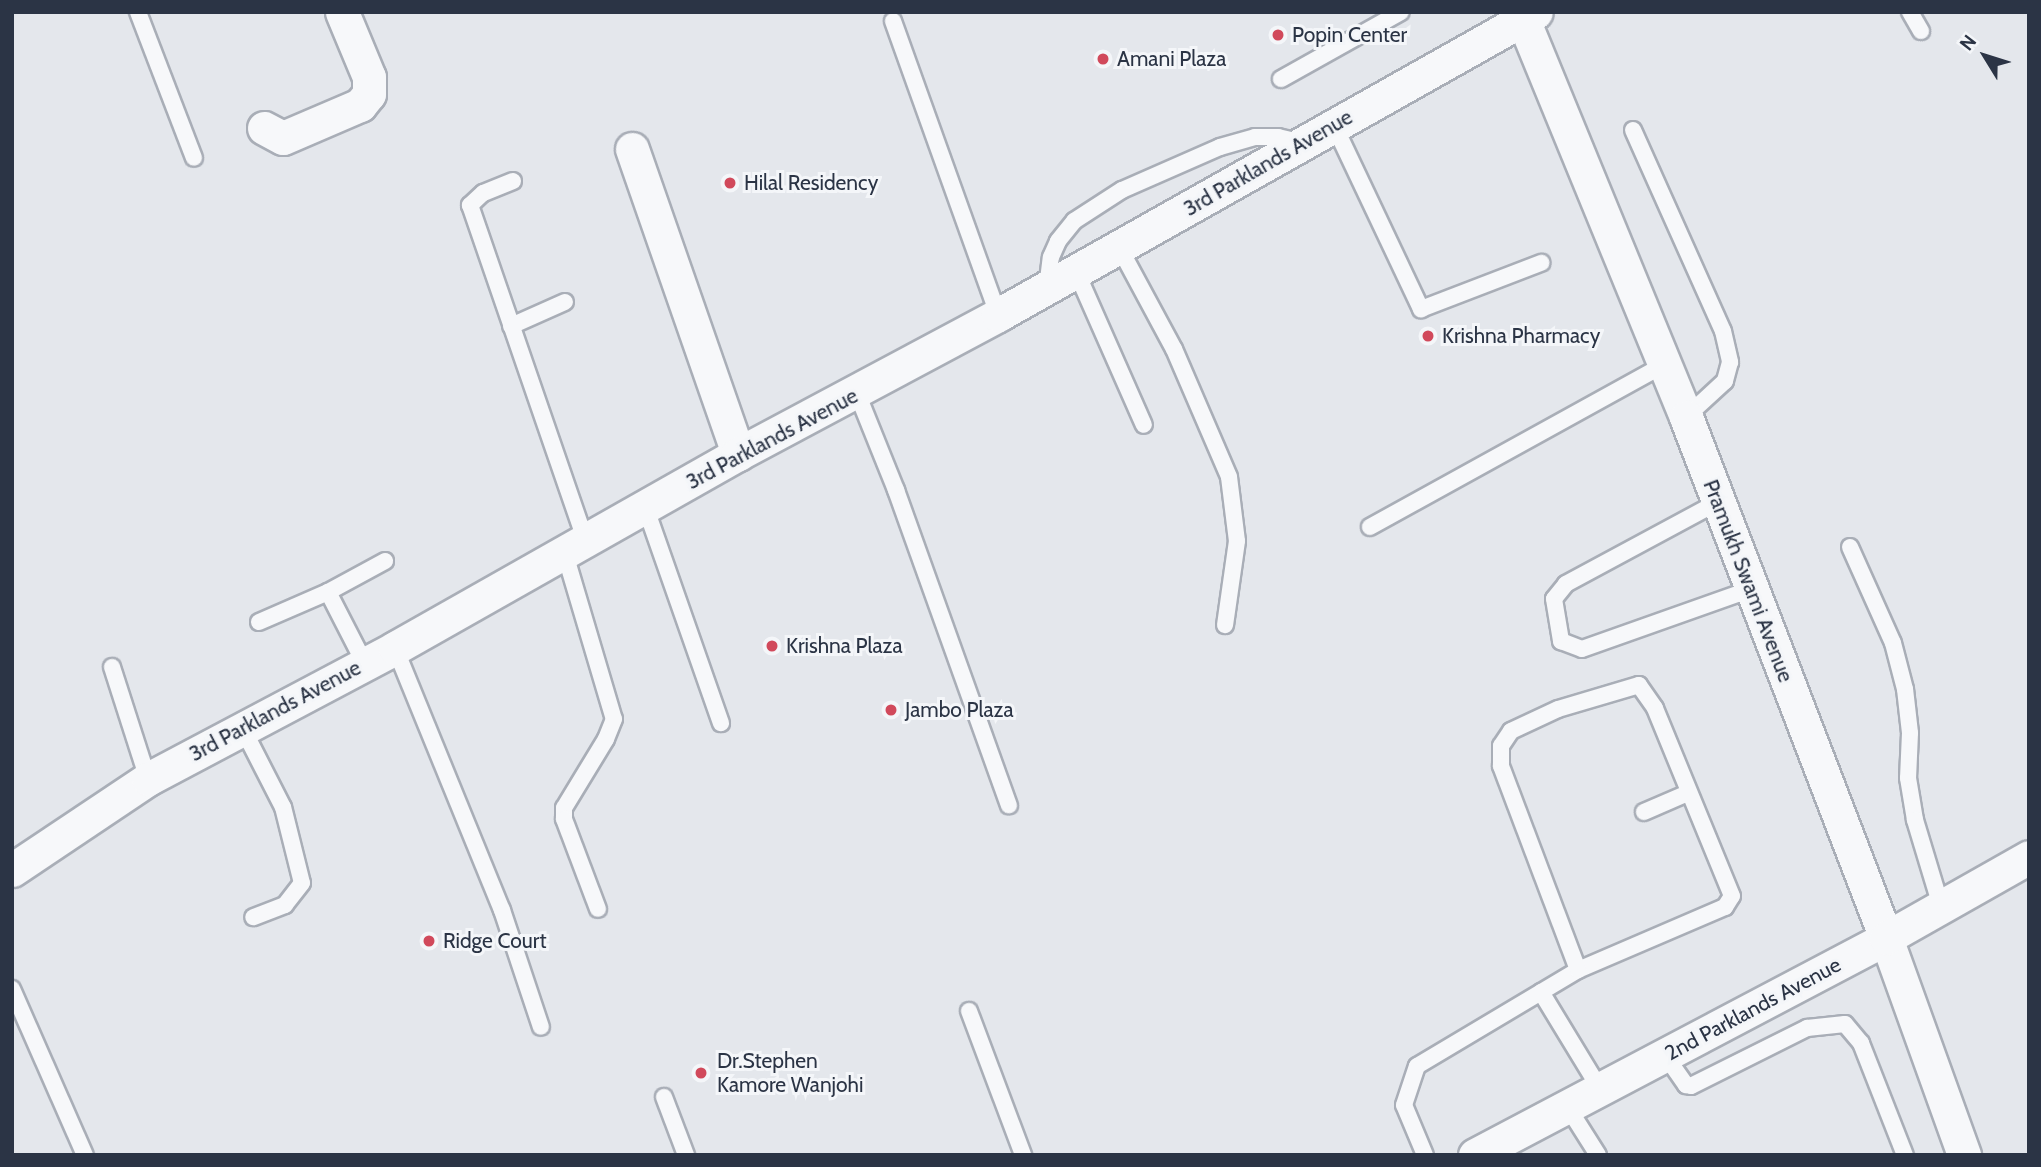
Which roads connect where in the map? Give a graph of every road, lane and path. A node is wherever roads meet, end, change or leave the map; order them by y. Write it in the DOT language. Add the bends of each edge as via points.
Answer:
graph roads {
  1 [pos="138,12"];
  2 [pos="342,12"];
  3 [pos="1401,12"];
  4 [pos="1910,12"];
  5 [pos="1527,14"];
  6 [pos="893,21"];
  7 [pos="1921,31"];
  8 [pos="1280,79"];
  9 [pos="1334,125"];
  10 [pos="264,128"];
  11 [pos="1633,130"];
  12 [pos="1304,143"];
  13 [pos="632,149"];
  14 [pos="194,159"];
  15 [pos="513,181"];
  16 [pos="1119,247"];
  17 [pos="1541,262"];
  18 [pos="1076,271"];
  19 [pos="1047,288"];
  20 [pos="565,302"];
  21 [pos="998,315"];
  22 [pos="511,326"];
  23 [pos="1664,365"];
  24 [pos="857,393"];
  25 [pos="1686,417"];
  26 [pos="1144,425"];
  27 [pos="738,454"];
  28 [pos="1718,502"];
  29 [pos="646,509"];
  30 [pos="1370,527"];
  31 [pos="1850,547"];
  32 [pos="575,548"];
  33 [pos="385,561"];
  34 [pos="1751,589"];
  35 [pos="328,592"];
  36 [pos="259,622"];
  37 [pos="1225,625"];
  38 [pos="395,648"];
  39 [pos="365,664"];
  40 [pos="112,667"];
  41 [pos="721,723"];
  42 [pos="243,729"];
  43 [pos="148,779"];
  44 [pos="1688,793"];
  45 [pos="1009,805"];
  46 [pos="1644,812"];
  47 [pos="2029,857"];
  48 [pos="12,870"];
  49 [pos="1941,906"];
  50 [pos="598,909"];
  51 [pos="253,917"];
  52 [pos="1886,939"];
  53 [pos="1578,970"];
  54 [pos="12,989"];
  55 [pos="1541,992"];
  56 [pos="968,1010"];
  57 [pos="541,1027"];
  58 [pos="1665,1055"];
  59 [pos="1600,1089"];
  60 [pos="664,1097"];
  61 [pos="1567,1106"];
  62 [pos="85,1155"];
  63 [pos="686,1155"];
  64 [pos="1023,1155"];
  65 [pos="1425,1155"];
  66 [pos="1475,1155"];
  67 [pos="1598,1155"];
  68 [pos="1905,1155"];
  69 [pos="1964,1155"];
  1 -- 14 [label="lane"];
  2 -- 10 [label="street" via="369,77 369,94 360,105 283,138"];
  3 -- 8 [label="lane"];
  4 -- 7 [label="lane"];
  5 -- 9 [label="street, 3rd Parklands Avenue"];
  5 -- 23 [label="street, Pramukh Swami Avenue"];
  6 -- 21 [label="lane"];
  9 -- 12 [label="street, 3rd Parklands Avenue"];
  9 -- 17 [label="lane" via="1421,309"];
  11 -- 25 [label="lane" via="1723,331 1730,362 1725,381"];
  12 -- 16 [label="street, 3rd Parklands Avenue"];
  12 -- 19 [label="lane" via="1255,137 1220,147 1122,190 1074,221 1058,241"];
  13 -- 27 [label="street"];
  15 -- 22 [label="lane" via="482,192 470,205"];
  16 -- 18 [label="street, 3rd Parklands Avenue"];
  16 -- 37 [label="lane" via="1174,349 1229,477 1237,541"];
  18 -- 19 [label="street, 3rd Parklands Avenue"];
  18 -- 26 [label="lane"];
  19 -- 21 [label="street, 3rd Parklands Avenue"];
  20 -- 22 [label="lane"];
  21 -- 24 [label="street, 3rd Parklands Avenue"];
  22 -- 32 [label="lane"];
  23 -- 25 [label="street, Pramukh Swami Avenue"];
  23 -- 30 [label="lane"];
  24 -- 27 [label="street, 3rd Parklands Avenue"];
  24 -- 45 [label="lane"];
  25 -- 28 [label="street, Pramukh Swami Avenue"];
  27 -- 29 [label="street, 3rd Parklands Avenue"];
  28 -- 34 [label="street, Pramukh Swami Avenue"];
  28 -- 34 [label="lane" via="1566,584 1554,599 1561,641 1582,649"];
  29 -- 32 [label="street, 3rd Parklands Avenue"];
  29 -- 41 [label="lane"];
  31 -- 49 [label="lane" via="1894,643 1906,689 1908,778 1915,820"];
  32 -- 38 [label="street, 3rd Parklands Avenue"];
  32 -- 50 [label="lane" via="614,719 564,808 564,819"];
  33 -- 35 [label="lane"];
  34 -- 52 [label="street, Pramukh Swami Avenue"];
  35 -- 36 [label="lane"];
  35 -- 39 [label="lane"];
  38 -- 39 [label="street, 3rd Parklands Avenue"];
  38 -- 57 [label="lane" via="502,910"];
  39 -- 42 [label="street, 3rd Parklands Avenue"];
  40 -- 43 [label="lane"];
  42 -- 43 [label="street, 3rd Parklands Avenue"];
  42 -- 51 [label="lane" via="283,807 302,883 285,905"];
  43 -- 48 [label="street, 3rd Parklands Avenue"];
  44 -- 46 [label="lane"];
  44 -- 53 [label="lane" via="1732,896 1725,906"];
  44 -- 53 [label="lane" via="1655,708 1639,685 1558,709 1511,731 1501,747 1501,766"];
  47 -- 49 [label="street, 2nd Parklands Avenue"];
  49 -- 52 [label="street, 2nd Parklands Avenue"];
  52 -- 58 [label="street, 2nd Parklands Avenue"];
  52 -- 69 [label="street, Pramukh Swami Avenue"];
  53 -- 55 [label="lane"];
  54 -- 62 [label="lane"];
  55 -- 59 [label="lane"];
  55 -- 65 [label="lane" via="1417,1066 1404,1105"];
  56 -- 64 [label="lane"];
  58 -- 59 [label="street, 2nd Parklands Avenue"];
  58 -- 68 [label="lane" via="1691,1086 1807,1028 1845,1024 1860,1044"];
  59 -- 61 [label="street, 2nd Parklands Avenue"];
  60 -- 63 [label="lane"];
  61 -- 66 [label="street, 2nd Parklands Avenue"];
  61 -- 67 [label="lane"];
}
